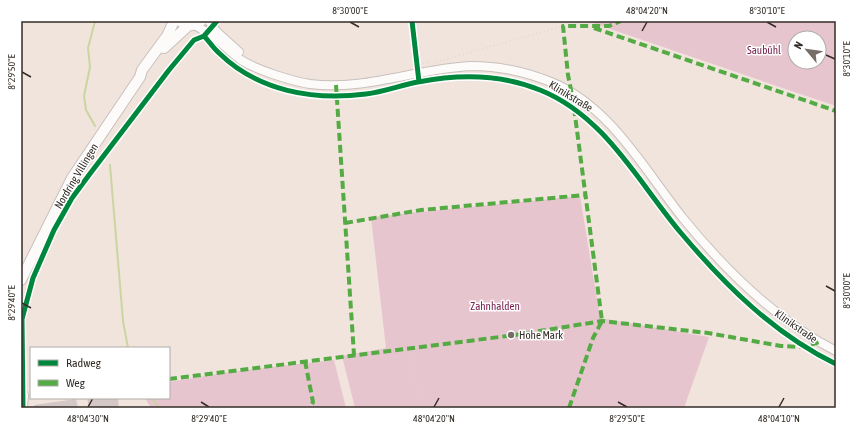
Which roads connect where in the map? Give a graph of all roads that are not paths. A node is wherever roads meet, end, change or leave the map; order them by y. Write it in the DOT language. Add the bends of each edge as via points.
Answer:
graph roads {
  1 [pos="174,21"];
  2 [pos="209,21"];
  3 [pos="191,23"];
  4 [pos="258,67"];
  5 [pos="140,77"];
  6 [pos="21,280"];
  7 [pos="836,351"];
  8 [pos="24,395"];
  9 [pos="24,408"];
  1 -- 5 [label="main road, Nordring Villingen"];
  2 -- 4 [label="street, Klinikstraße" via="217,32"];
  3 -- 4 [label="street, Klinikstraße" via="241,60"];
  3 -- 5 [label="main road, Nordring Villingen" via="168,44"];
  4 -- 7 [label="street, Klinikstraße" via="310,84 364,83 471,66 513,70 553,83 592,107 612,126 683,218 733,274 766,304"];
  5 -- 6 [label="main road, Nordring Villingen" via="72,178"];
  8 -- 9 [label="street"];
}
